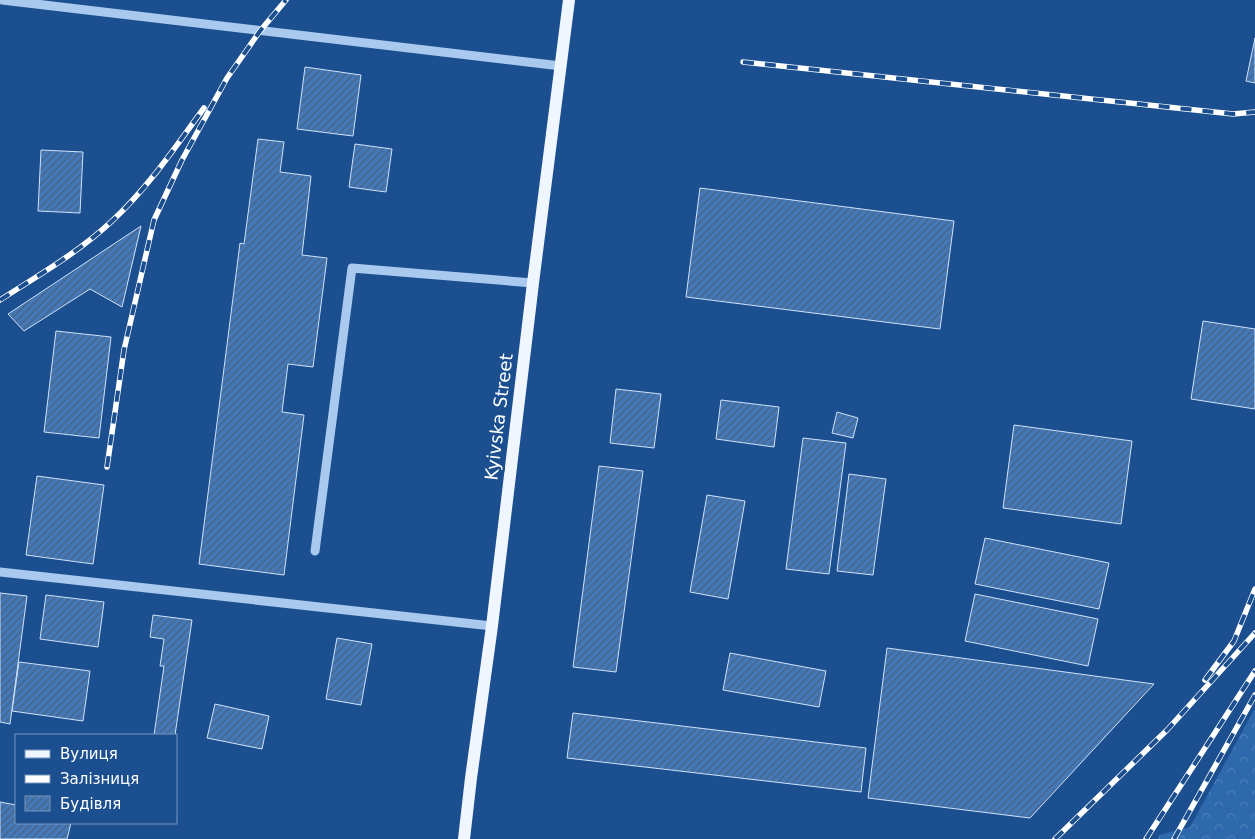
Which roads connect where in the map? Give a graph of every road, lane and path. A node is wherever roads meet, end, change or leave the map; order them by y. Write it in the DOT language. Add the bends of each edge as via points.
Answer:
graph roads {
  1 [pos="1,0"];
  2 [pos="569,0"];
  3 [pos="75,4"];
  4 [pos="561,66"];
  5 [pos="533,283"];
  6 [pos="315,551"];
  7 [pos="0,572"];
  8 [pos="492,626"];
  9 [pos="464,839"];
  1 -- 3 [label="lane"];
  2 -- 4 [label="main road, Kyivska Street"];
  3 -- 4 [label="lane"];
  4 -- 5 [label="main road, Kyivska Street"];
  5 -- 6 [label="lane" via="352,268"];
  5 -- 8 [label="main road, Kyivska Street"];
  7 -- 8 [label="lane"];
  8 -- 9 [label="main road, Kyivska Street"];
}
